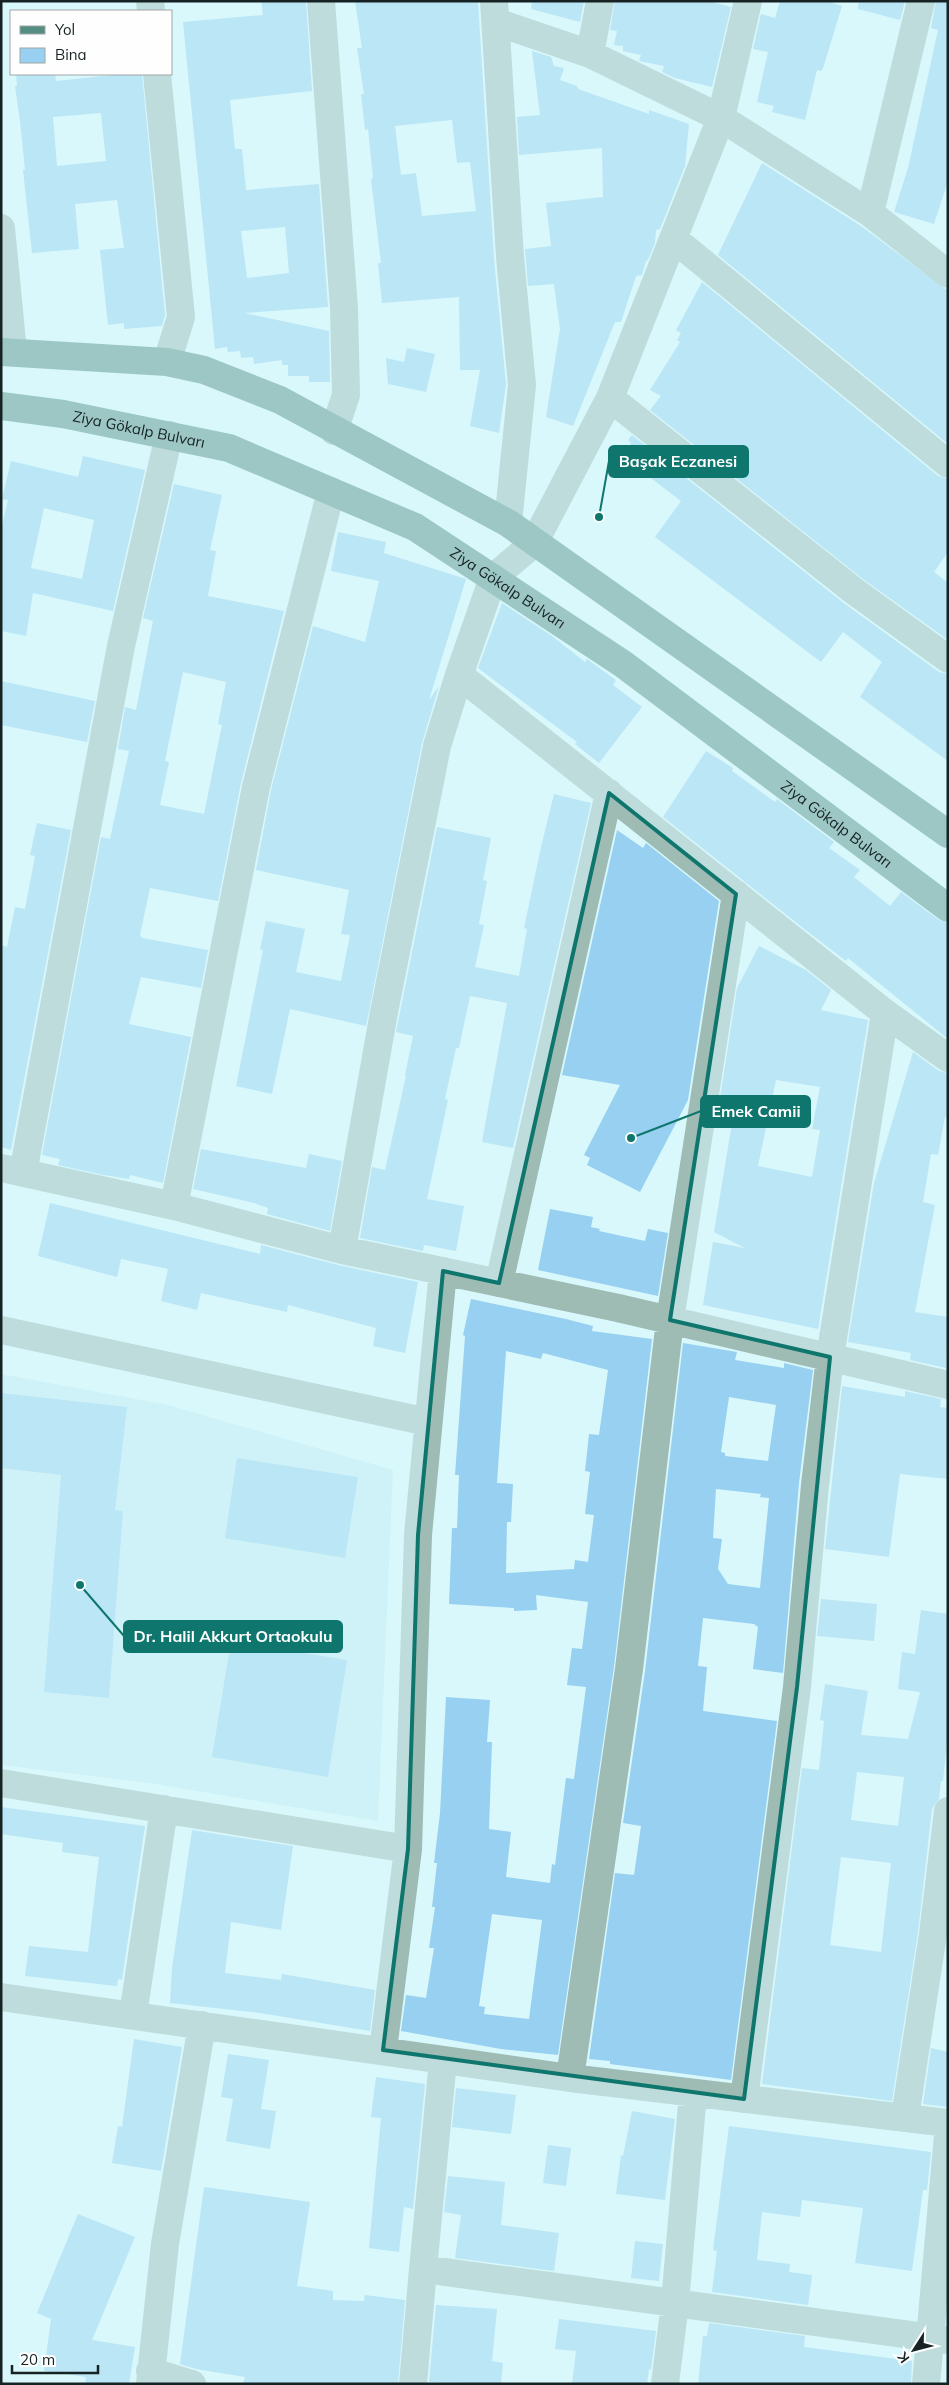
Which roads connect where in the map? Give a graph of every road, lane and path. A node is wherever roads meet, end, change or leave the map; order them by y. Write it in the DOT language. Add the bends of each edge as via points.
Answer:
graph roads {
  1 [pos="321,1"];
  2 [pos="600,1"];
  3 [pos="748,1"];
  4 [pos="921,1"];
  5 [pos="495,11"];
  6 [pos="590,54"];
  7 [pos="157,75"];
  8 [pos="721,118"];
  9 [pos="870,213"];
  10 [pos="1,228"];
  11 [pos="674,239"];
  12 [pos="948,274"];
  13 [pos="7,352"];
  14 [pos="167,362"];
  15 [pos="610,398"];
  16 [pos="1,406"];
  17 [pos="334,431"];
  18 [pos="169,435"];
  19 [pos="948,464"];
  20 [pos="331,491"];
  21 [pos="508,523"];
  22 [pos="534,543"];
  23 [pos="493,578"];
  24 [pos="948,659"];
  25 [pos="459,675"];
  26 [pos="609,793"];
  27 [pos="946,827"];
  28 [pos="736,894"];
  29 [pos="948,908"];
  30 [pos="885,1012"];
  31 [pos="948,1058"];
  32 [pos="12,1170"];
  33 [pos="174,1206"];
  34 [pos="342,1250"];
  35 [pos="443,1271"];
  36 [pos="499,1283"];
  37 [pos="670,1320"];
  38 [pos="1,1330"];
  39 [pos="830,1357"];
  40 [pos="948,1385"];
  41 [pos="428,1422"];
  42 [pos="1,1783"];
  43 [pos="164,1810"];
  44 [pos="948,1811"];
  45 [pos="408,1849"];
  46 [pos="1,1997"];
  47 [pos="132,2015"];
  48 [pos="202,2025"];
  49 [pos="383,2050"];
  50 [pos="443,2060"];
  51 [pos="570,2078"];
  52 [pos="693,2093"];
  53 [pos="744,2099"];
  54 [pos="905,2117"];
  55 [pos="948,2123"];
  56 [pos="948,2135"];
  57 [pos="423,2269"];
  58 [pos="676,2303"];
  59 [pos="938,2339"];
  60 [pos="150,2378"];
  61 [pos="192,2384"];
  62 [pos="413,2384"];
  63 [pos="665,2384"];
  64 [pos="926,2384"];
  1 -- 17 [label="street" via="344,327 346,395"];
  2 -- 6 [label="street"];
  3 -- 8 [label="street"];
  4 -- 9 [label="street"];
  5 -- 6 [label="street"];
  5 -- 21 [label="street" via="510,257 522,385"];
  6 -- 8 [label="street"];
  7 -- 14 [label="street" via="181,317"];
  8 -- 9 [label="street"];
  8 -- 11 [label="street"];
  9 -- 12 [label="street"];
  10 -- 13 [label="street"];
  11 -- 15 [label="street"];
  11 -- 19 [label="street"];
  13 -- 14 [label="main road"];
  14 -- 17 [label="main road" via="204,370 280,400"];
  15 -- 22 [label="street"];
  15 -- 24 [label="street" via="854,591"];
  16 -- 18 [label="main road, Ziya Gökalp Bulvarı" via="63,414"];
  17 -- 21 [label="main road"];
  18 -- 20 [label="main road, Ziya Gökalp Bulvarı" via="229,448"];
  18 -- 32 [label="street" via="121,646"];
  20 -- 23 [label="main road, Ziya Gökalp Bulvarı" via="415,527"];
  20 -- 33 [label="street" via="256,787"];
  21 -- 22 [label="main road"];
  22 -- 23 [label="street"];
  22 -- 27 [label="main road"];
  23 -- 25 [label="street"];
  23 -- 29 [label="main road, Ziya Gökalp Bulvarı" via="623,664"];
  25 -- 26 [label="street"];
  25 -- 34 [label="street" via="433,765 384,1012"];
  26 -- 28 [label="street"];
  26 -- 36 [label="street"];
  28 -- 30 [label="street"];
  28 -- 37 [label="street"];
  30 -- 31 [label="street"];
  30 -- 39 [label="street"];
  32 -- 33 [label="street"];
  33 -- 34 [label="street"];
  34 -- 35 [label="street"];
  35 -- 36 [label="street"];
  35 -- 41 [label="street"];
  36 -- 37 [label="street"];
  37 -- 39 [label="street"];
  37 -- 51 [label="street" via="629,1669"];
  38 -- 41 [label="street"];
  39 -- 40 [label="street"];
  39 -- 53 [label="street" via="797,1686"];
  41 -- 45 [label="street" via="418,1535"];
  42 -- 43 [label="street"];
  43 -- 45 [label="street"];
  43 -- 47 [label="street"];
  44 -- 54 [label="street"];
  45 -- 49 [label="street"];
  46 -- 47 [label="street"];
  47 -- 48 [label="street"];
  48 -- 49 [label="street"];
  48 -- 60 [label="street" via="165,2244"];
  49 -- 50 [label="street"];
  50 -- 51 [label="street"];
  50 -- 57 [label="street"];
  51 -- 52 [label="street"];
  52 -- 53 [label="street"];
  52 -- 58 [label="street"];
  53 -- 54 [label="street"];
  54 -- 55 [label="street"];
  56 -- 59 [label="street"];
  57 -- 58 [label="street"];
  57 -- 62 [label="street"];
  58 -- 59 [label="street"];
  58 -- 63 [label="street"];
  59 -- 64 [label="street"];
  60 -- 61 [label="street"];
}
